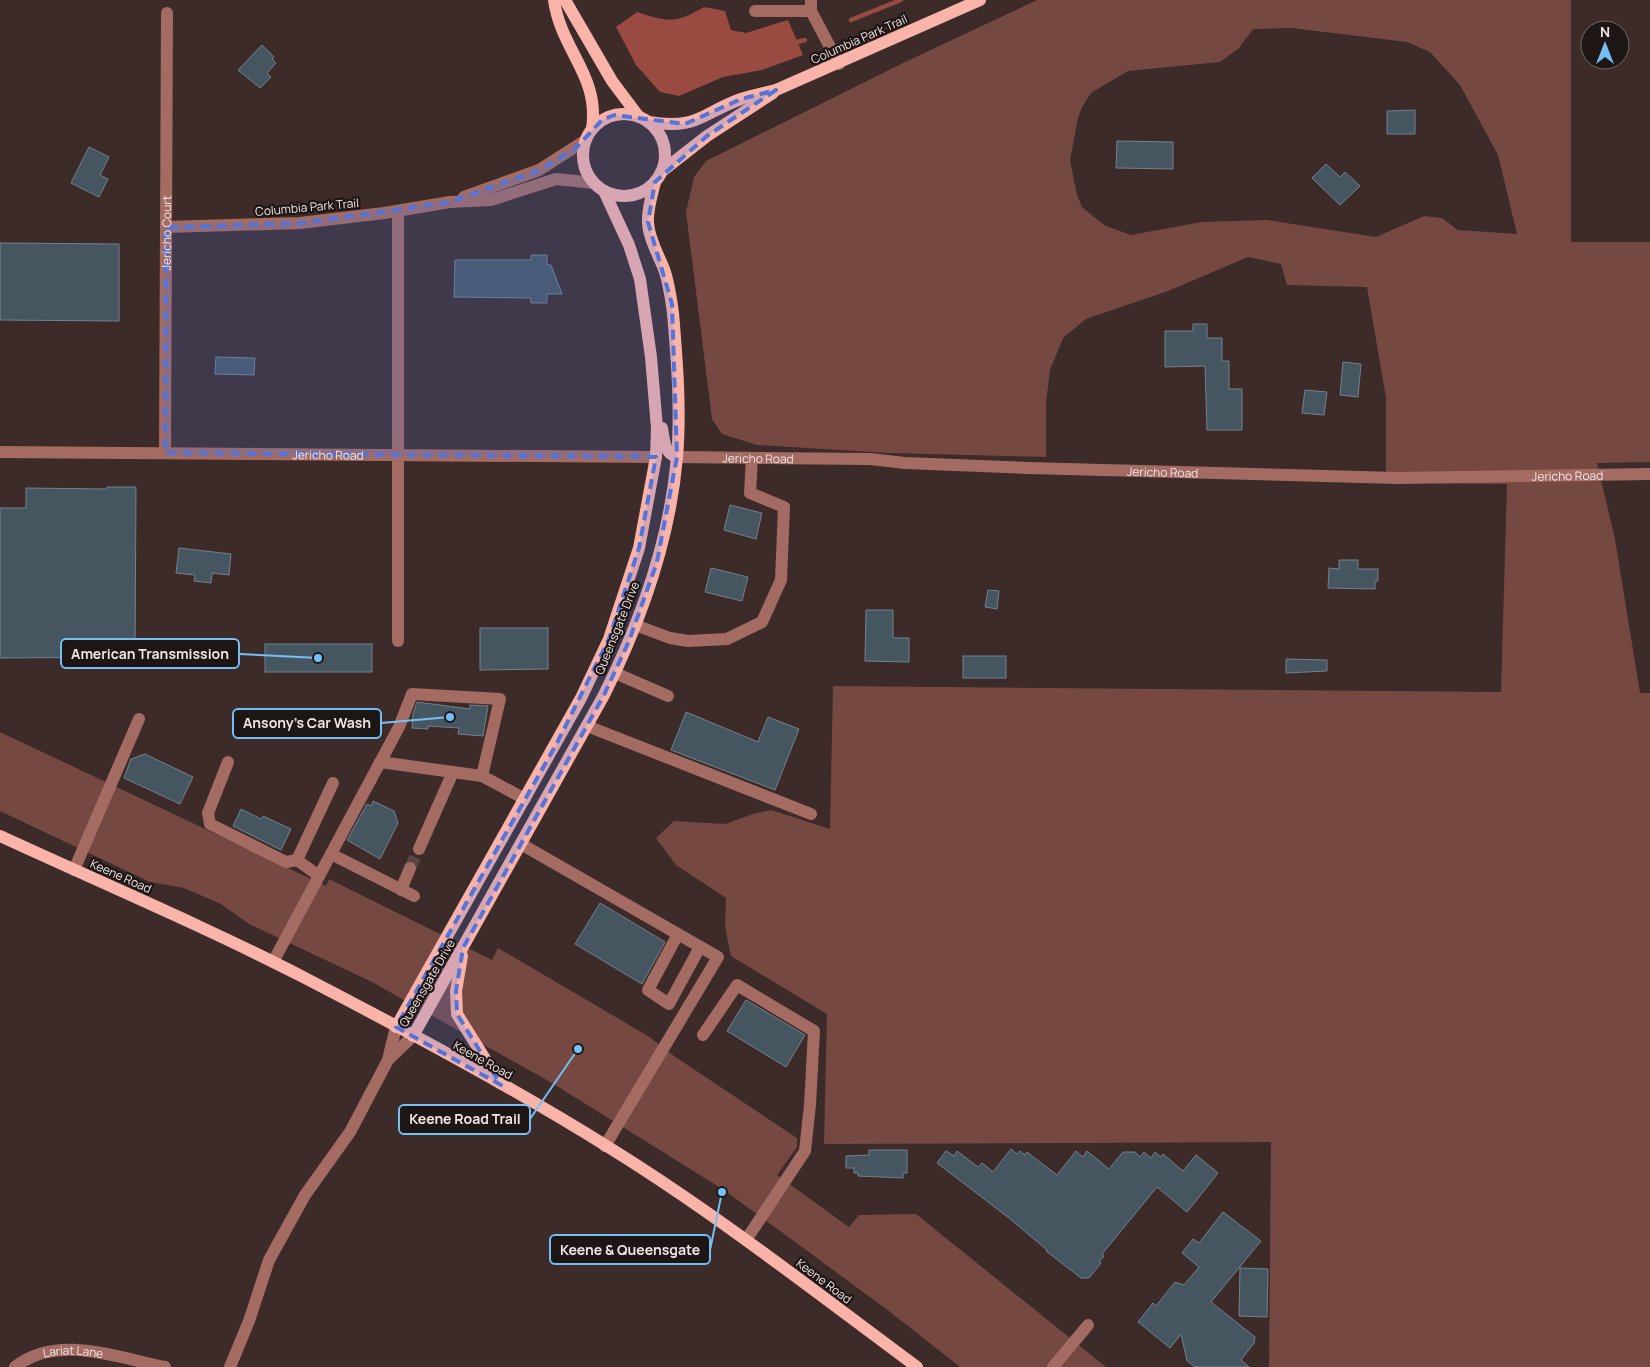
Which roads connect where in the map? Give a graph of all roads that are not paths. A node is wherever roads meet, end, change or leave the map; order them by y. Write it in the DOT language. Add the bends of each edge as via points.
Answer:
graph roads {
  1 [pos="554,0"];
  2 [pos="565,0"];
  3 [pos="980,0"];
  4 [pos="811,6"];
  5 [pos="755,11"];
  6 [pos="167,13"];
  7 [pos="839,64"];
  8 [pos="776,90"];
  9 [pos="644,119"];
  10 [pos="589,135"];
  11 [pos="658,177"];
  12 [pos="599,187"];
  13 [pos="450,202"];
  14 [pos="398,211"];
  15 [pos="166,227"];
  16 [pos="655,396"];
  17 [pos="0,452"];
  18 [pos="164,453"];
  19 [pos="398,455"];
  20 [pos="656,457"];
  21 [pos="677,457"];
  22 [pos="752,458"];
  23 [pos="1650,474"];
  24 [pos="635,625"];
  25 [pos="398,641"];
  26 [pos="615,673"];
  27 [pos="668,696"];
  28 [pos="138,719"];
  29 [pos="587,726"];
  30 [pos="228,762"];
  31 [pos="380,762"];
  32 [pos="453,772"];
  33 [pos="482,776"];
  34 [pos="333,784"];
  35 [pos="525,799"];
  36 [pos="810,814"];
  37 [pos="0,836"];
  38 [pos="521,844"];
  39 [pos="418,849"];
  40 [pos="331,854"];
  41 [pos="297,860"];
  42 [pos="410,868"];
  43 [pos="74,870"];
  44 [pos="319,876"];
  45 [pos="401,890"];
  46 [pos="414,896"];
  47 [pos="678,934"];
  48 [pos="700,947"];
  49 [pos="463,948"];
  50 [pos="273,962"];
  51 [pos="396,1027"];
  52 [pos="702,1035"];
  53 [pos="413,1036"];
  54 [pos="388,1060"];
  55 [pos="501,1086"];
  56 [pos="605,1146"];
  57 [pos="746,1240"];
  58 [pos="1088,1325"];
  59 [pos="15,1367"];
  60 [pos="165,1367"];
  61 [pos="230,1367"];
  62 [pos="917,1367"];
  63 [pos="1053,1367"];
  1 -- 10 [label="main road" via="560,30 591,90 594,106"];
  2 -- 9 [label="main road" via="612,81"];
  3 -- 7 [label="main road, Columbia Park Trail"];
  4 -- 5 [label="street"];
  4 -- 7 [label="street"];
  6 -- 15 [label="street, Jericho Court"];
  7 -- 8 [label="main road, Columbia Park Trail"];
  8 -- 9 [label="main road, Columbia Park Trail" via="741,99 691,123 662,124"];
  8 -- 11 [label="main road, Columbia Park Trail" via="707,136"];
  9 -- 10 [label="main road" via="627,114 614,115 602,120"];
  9 -- 11 [label="main road" via="662,139 665,162"];
  10 -- 12 [label="main road" via="584,163"];
  10 -- 13 [label="street, Columbia Park Trail" via="539,170"];
  11 -- 12 [label="main road" via="636,194 625,196"];
  11 -- 21 [label="main road, Queensgate Drive" via="648,222 651,239 668,281 672,304"];
  12 -- 13 [label="street, Columbia Park Trail" via="556,179 491,200"];
  12 -- 16 [label="main road, Queensgate Drive" via="629,245 640,280 648,320"];
  13 -- 14 [label="street, Columbia Park Trail"];
  14 -- 15 [label="street, Columbia Park Trail" via="300,223"];
  14 -- 19 [label="street"];
  15 -- 18 [label="street, Jericho Court"];
  16 -- 20 [label="main road, Queensgate Drive"];
  16 -- 21 [label="main road" via="666,450"];
  17 -- 18 [label="street, Jericho Road"];
  18 -- 19 [label="street, Jericho Road"];
  19 -- 20 [label="street, Jericho Road"];
  19 -- 25 [label="street"];
  20 -- 35 [label="main road, Queensgate Drive" via="639,548 609,639 581,698"];
  21 -- 22 [label="street, Jericho Road"];
  21 -- 24 [label="main road, Queensgate Drive" via="662,540"];
  22 -- 23 [label="street, Jericho Road" via="870,459 1028,468 1397,478"];
  22 -- 24 [label="street" via="750,493 784,506 781,580 762,622 727,639 688,641"];
  24 -- 26 [label="main road, Queensgate Drive"];
  26 -- 27 [label="street"];
  26 -- 29 [label="main road, Queensgate Drive"];
  28 -- 43 [label="street"];
  29 -- 36 [label="street"];
  29 -- 38 [label="main road, Queensgate Drive"];
  30 -- 41 [label="street" via="208,812 210,824 286,862"];
  31 -- 32 [label="street"];
  31 -- 33 [label="street" via="412,694 500,698"];
  31 -- 40 [label="street"];
  32 -- 33 [label="street"];
  32 -- 39 [label="street"];
  33 -- 35 [label="street"];
  34 -- 41 [label="street"];
  35 -- 51 [label="main road, Queensgate Drive"];
  37 -- 43 [label="main road, Keene Road"];
  38 -- 47 [label="street"];
  38 -- 49 [label="main road, Queensgate Drive"];
  40 -- 44 [label="street"];
  40 -- 45 [label="street"];
  41 -- 44 [label="street"];
  42 -- 45 [label="street"];
  43 -- 50 [label="main road, Keene Road"];
  44 -- 50 [label="street"];
  45 -- 46 [label="street"];
  47 -- 48 [label="street"];
  47 -- 48 [label="street" via="648,990 669,1004"];
  48 -- 56 [label="street" via="718,957"];
  49 -- 53 [label="main road, Queensgate Drive"];
  49 -- 55 [label="main road" via="456,991 457,1014"];
  50 -- 51 [label="main road, Keene Road"];
  51 -- 53 [label="main road, Keene Road"];
  51 -- 54 [label="street, Queensgate Drive"];
  52 -- 57 [label="street" via="737,985 814,1031 805,1151"];
  53 -- 54 [label="street, Queensgate Drive"];
  53 -- 55 [label="main road, Keene Road"];
  54 -- 61 [label="street, Queensgate Drive" via="350,1132 305,1195 269,1260"];
  55 -- 56 [label="main road, Keene Road"];
  56 -- 57 [label="main road, Keene Road"];
  57 -- 62 [label="main road, Keene Road"];
  58 -- 63 [label="street"];
  59 -- 60 [label="street, Lariat Lane" via="42,1352 59,1349"];
}
